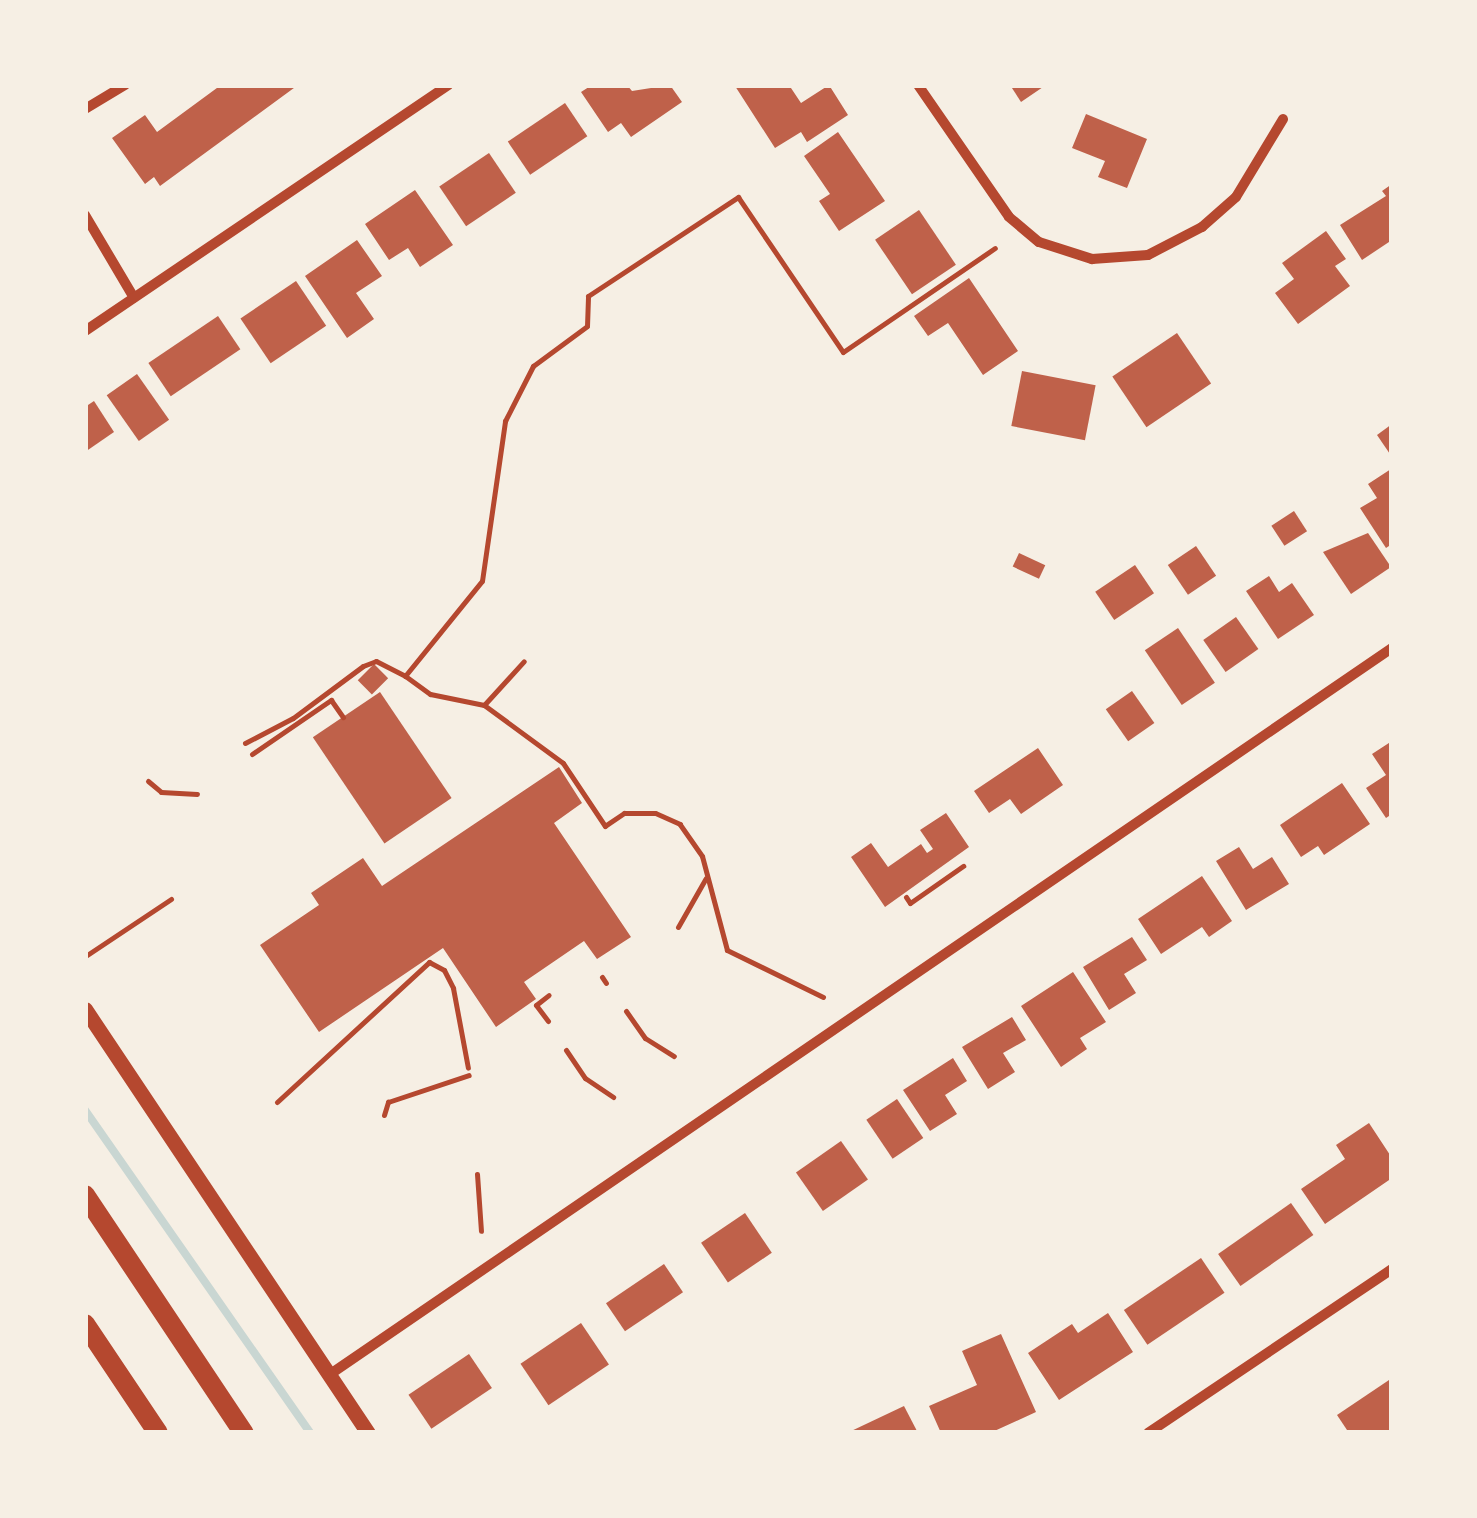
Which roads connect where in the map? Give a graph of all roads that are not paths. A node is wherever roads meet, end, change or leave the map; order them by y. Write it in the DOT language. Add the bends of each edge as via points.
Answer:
graph roads {
  1 [pos="125,85"];
  2 [pos="448,85"];
  3 [pos="918,85"];
  4 [pos="85,109"];
  5 [pos="1282,118"];
  6 [pos="85,215"];
  7 [pos="134,298"];
  8 [pos="85,331"];
  9 [pos="1392,648"];
  10 [pos="85,1009"];
  11 [pos="85,1195"];
  12 [pos="1392,1270"];
  13 [pos="85,1324"];
  14 [pos="330,1375"];
  15 [pos="158,1433"];
  16 [pos="244,1433"];
  17 [pos="368,1433"];
  18 [pos="1148,1433"];
  1 -- 4 [label="street"];
  2 -- 7 [label="street"];
  3 -- 5 [label="street" via="1010,217 1038,242 1092,259 1148,255 1202,226 1236,197"];
  6 -- 7 [label="street"];
  7 -- 8 [label="street"];
  9 -- 14 [label="street"];
  10 -- 14 [label="street"];
  11 -- 16 [label="highway"];
  12 -- 18 [label="street"];
  13 -- 15 [label="highway"];
  14 -- 17 [label="street"];
}
